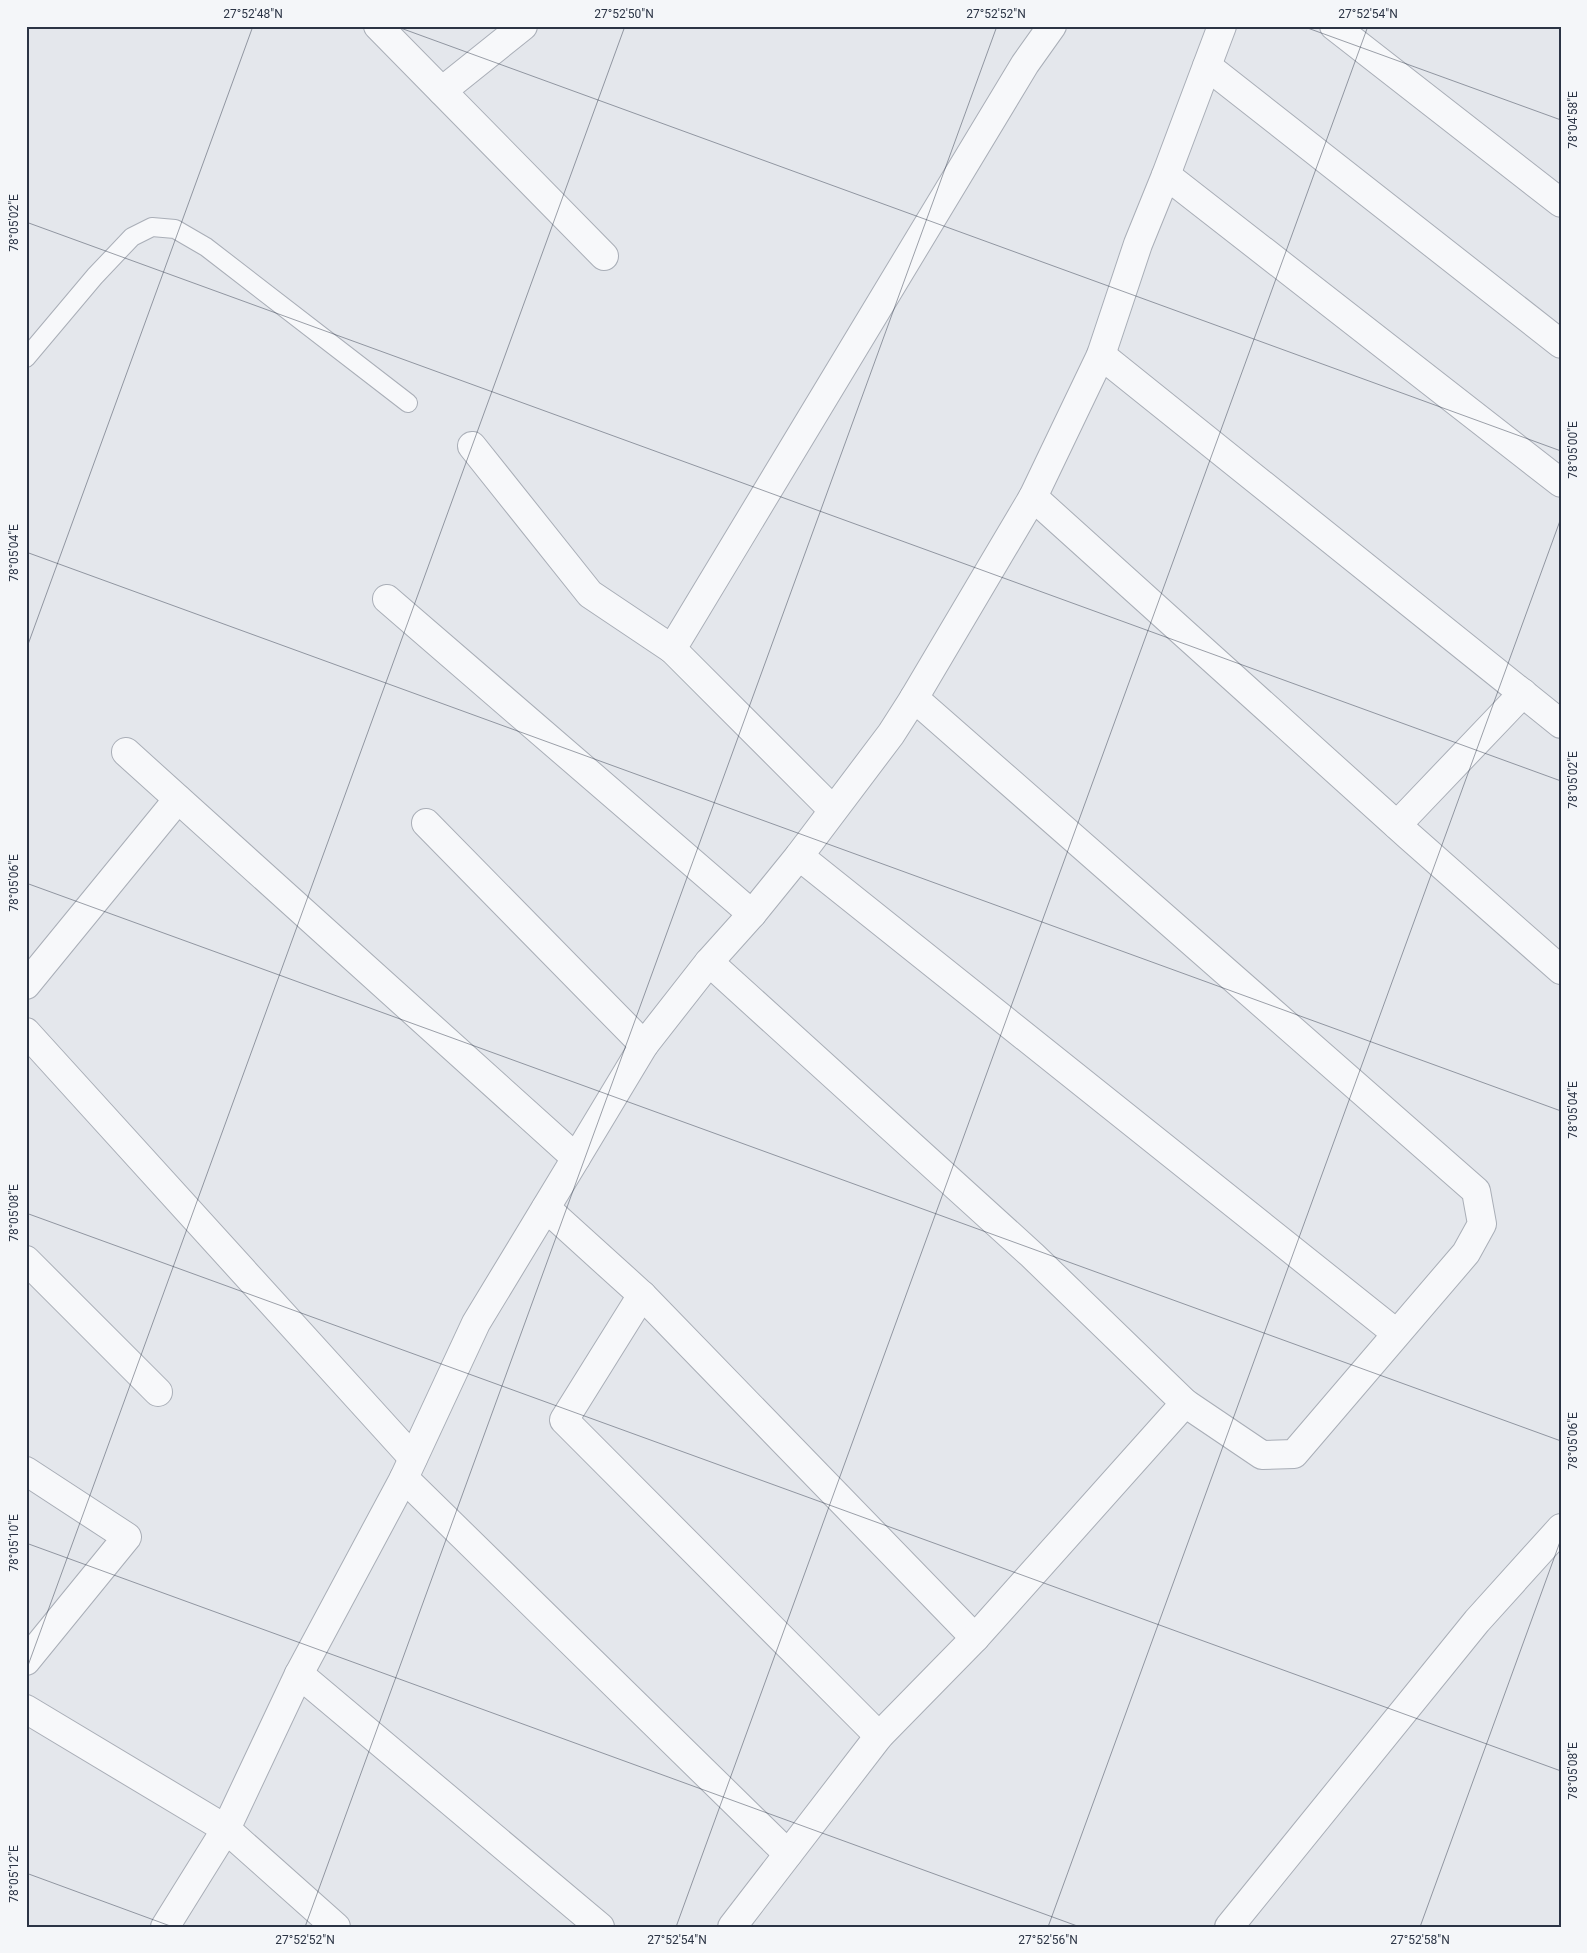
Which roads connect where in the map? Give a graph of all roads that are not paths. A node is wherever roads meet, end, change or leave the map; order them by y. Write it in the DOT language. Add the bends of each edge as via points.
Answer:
graph roads {
  1 [pos="378,26"];
  2 [pos="523,26"];
  3 [pos="1052,26"];
  4 [pos="1222,26"];
  5 [pos="1334,26"];
  6 [pos="1207,66"];
  7 [pos="442,91"];
  8 [pos="1166,175"];
  9 [pos="1561,203"];
  10 [pos="604,256"];
  11 [pos="1561,344"];
  12 [pos="1101,355"];
  13 [pos="26,358"];
  14 [pos="408,403"];
  15 [pos="472,446"];
  16 [pos="1561,483"];
  17 [pos="1033,497"];
  18 [pos="388,599"];
  19 [pos="672,649"];
  20 [pos="1523,693"];
  21 [pos="914,698"];
  22 [pos="1561,724"];
  23 [pos="126,752"];
  24 [pos="178,799"];
  25 [pos="833,810"];
  26 [pos="426,823"];
  27 [pos="1397,825"];
  28 [pos="799,856"];
  29 [pos="752,914"];
  30 [pos="709,962"];
  31 [pos="1561,970"];
  32 [pos="26,985"];
  33 [pos="26,1032"];
  34 [pos="644,1045"];
  35 [pos="576,1158"];
  36 [pos="546,1208"];
  37 [pos="26,1260"];
  38 [pos="642,1294"];
  39 [pos="1396,1333"];
  40 [pos="158,1392"];
  41 [pos="1185,1403"];
  42 [pos="408,1468"];
  43 [pos="26,1471"];
  44 [pos="1561,1528"];
  45 [pos="975,1638"];
  46 [pos="26,1661"];
  47 [pos="299,1674"];
  48 [pos="26,1709"];
  49 [pos="879,1736"];
  50 [pos="226,1829"];
  51 [pos="788,1854"];
  52 [pos="165,1927"];
  53 [pos="336,1927"];
  54 [pos="600,1927"];
  55 [pos="732,1927"];
  56 [pos="1230,1927"];
  1 -- 7 [label="street"];
  2 -- 7 [label="street"];
  3 -- 19 [label="street" via="1025,64"];
  4 -- 6 [label="street"];
  5 -- 9 [label="street"];
  6 -- 8 [label="street"];
  6 -- 11 [label="street"];
  7 -- 10 [label="street"];
  8 -- 12 [label="street" via="1138,244"];
  8 -- 16 [label="street"];
  12 -- 17 [label="street"];
  12 -- 20 [label="street"];
  13 -- 14 [label="lane" via="132,237 152,227 175,229 206,247"];
  15 -- 19 [label="street" via="590,594"];
  17 -- 21 [label="street"];
  17 -- 27 [label="street"];
  18 -- 29 [label="street"];
  19 -- 25 [label="street"];
  20 -- 22 [label="street"];
  20 -- 27 [label="street"];
  21 -- 25 [label="street"];
  21 -- 39 [label="street" via="1476,1191 1482,1224 1466,1253"];
  23 -- 24 [label="street"];
  24 -- 32 [label="street"];
  24 -- 35 [label="street"];
  25 -- 28 [label="street"];
  26 -- 34 [label="street"];
  27 -- 31 [label="street"];
  28 -- 29 [label="street"];
  28 -- 39 [label="street"];
  29 -- 30 [label="street"];
  30 -- 34 [label="street"];
  30 -- 41 [label="street" via="1032,1255"];
  33 -- 42 [label="street"];
  34 -- 35 [label="street"];
  35 -- 36 [label="street"];
  36 -- 38 [label="street"];
  36 -- 42 [label="street" via="476,1323"];
  37 -- 40 [label="street"];
  38 -- 45 [label="street"];
  38 -- 49 [label="street" via="564,1420"];
  39 -- 41 [label="street" via="1294,1454 1262,1455"];
  41 -- 45 [label="street"];
  42 -- 47 [label="street"];
  42 -- 51 [label="street"];
  43 -- 46 [label="street" via="127,1537"];
  44 -- 56 [label="street" via="1477,1620"];
  45 -- 49 [label="street"];
  47 -- 50 [label="street"];
  47 -- 54 [label="street"];
  48 -- 50 [label="street"];
  49 -- 51 [label="street"];
  50 -- 52 [label="street"];
  50 -- 53 [label="street"];
  51 -- 55 [label="street"];
}
